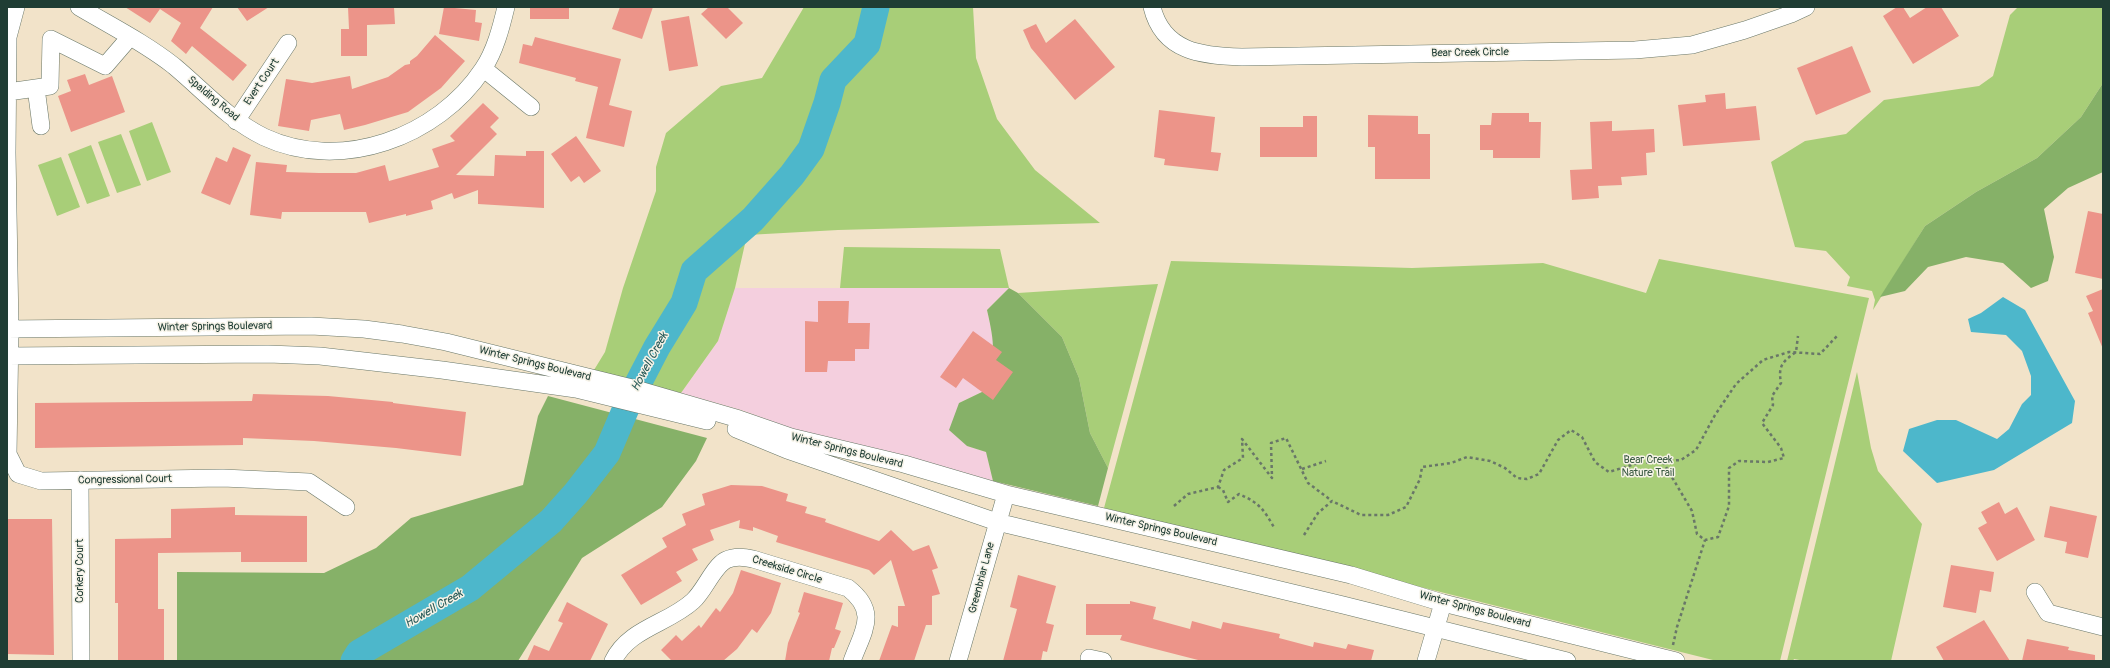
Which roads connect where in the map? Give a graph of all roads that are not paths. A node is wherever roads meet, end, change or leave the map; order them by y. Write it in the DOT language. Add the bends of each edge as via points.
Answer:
graph roads {
  1 [pos="16,7"];
  2 [pos="79,7"];
  3 [pos="506,7"];
  4 [pos="1152,7"];
  5 [pos="1806,7"];
  6 [pos="130,37"];
  7 [pos="288,43"];
  8 [pos="484,69"];
  9 [pos="36,88"];
  10 [pos="8,92"];
  11 [pos="530,107"];
  12 [pos="236,121"];
  13 [pos="40,126"];
  14 [pos="7,153"];
  15 [pos="9,329"];
  16 [pos="8,356"];
  17 [pos="630,395"];
  18 [pos="688,410"];
  19 [pos="80,480"];
  20 [pos="1006,494"];
  21 [pos="346,507"];
  22 [pos="997,522"];
  23 [pos="2035,592"];
  24 [pos="1443,603"];
  25 [pos="2103,627"];
  26 [pos="1436,628"];
  27 [pos="81,661"];
  28 [pos="613,661"];
  29 [pos="852,661"];
  30 [pos="958,661"];
  31 [pos="1426,661"];
  32 [pos="1567,661"];
  33 [pos="1676,661"];
  1 -- 10 [label="street, Congressional Court" via="8,37"];
  2 -- 6 [label="street, Spalding Road"];
  3 -- 8 [label="street, Spalding Road" via="494,48"];
  4 -- 5 [label="street, Bear Creek Circle" via="1156,21 1171,40 1193,52 1242,58 1635,50 1692,45 1745,30"];
  6 -- 9 [label="street" via="105,66 51,40 50,86"];
  6 -- 12 [label="street, Spalding Road" via="173,66"];
  7 -- 12 [label="street, Evert Court"];
  8 -- 11 [label="street"];
  8 -- 12 [label="street, Spalding Road" via="460,99 431,122 399,138 371,146 344,150 314,150 292,146 265,137"];
  9 -- 10 [label="street"];
  9 -- 13 [label="street"];
  10 -- 14 [label="street, Congressional Court"];
  14 -- 15 [label="street, Congressional Court"];
  15 -- 16 [label="street, Congressional Court"];
  15 -- 17 [label="street, Winter Springs Boulevard" via="311,326 364,329 446,342"];
  16 -- 17 [label="street, Winter Springs Boulevard" via="320,356"];
  16 -- 19 [label="street, Congressional Court" via="8,454 18,474 41,481"];
  17 -- 18 [label="street, Winter Springs Boulevard"];
  18 -- 20 [label="street, Winter Springs Boulevard" via="904,464"];
  18 -- 22 [label="street, Winter Springs Boulevard" via="787,450"];
  19 -- 21 [label="street, Congressional Court" via="223,478 309,482"];
  19 -- 27 [label="street, Corkery Court"];
  20 -- 22 [label="street, Greenbriar Lane"];
  20 -- 24 [label="street, Winter Springs Boulevard" via="1351,575"];
  22 -- 26 [label="street, Winter Springs Boulevard"];
  22 -- 30 [label="street, Greenbriar Lane"];
  23 -- 25 [label="street" via="2048,613"];
  24 -- 26 [label="street"];
  24 -- 33 [label="street, Winter Springs Boulevard"];
  26 -- 31 [label="street"];
  26 -- 32 [label="street, Winter Springs Boulevard"];
  28 -- 29 [label="street, Creekside Circle" via="627,641 688,605 699,595 726,559 742,557 848,588 857,596 867,616"];
}
